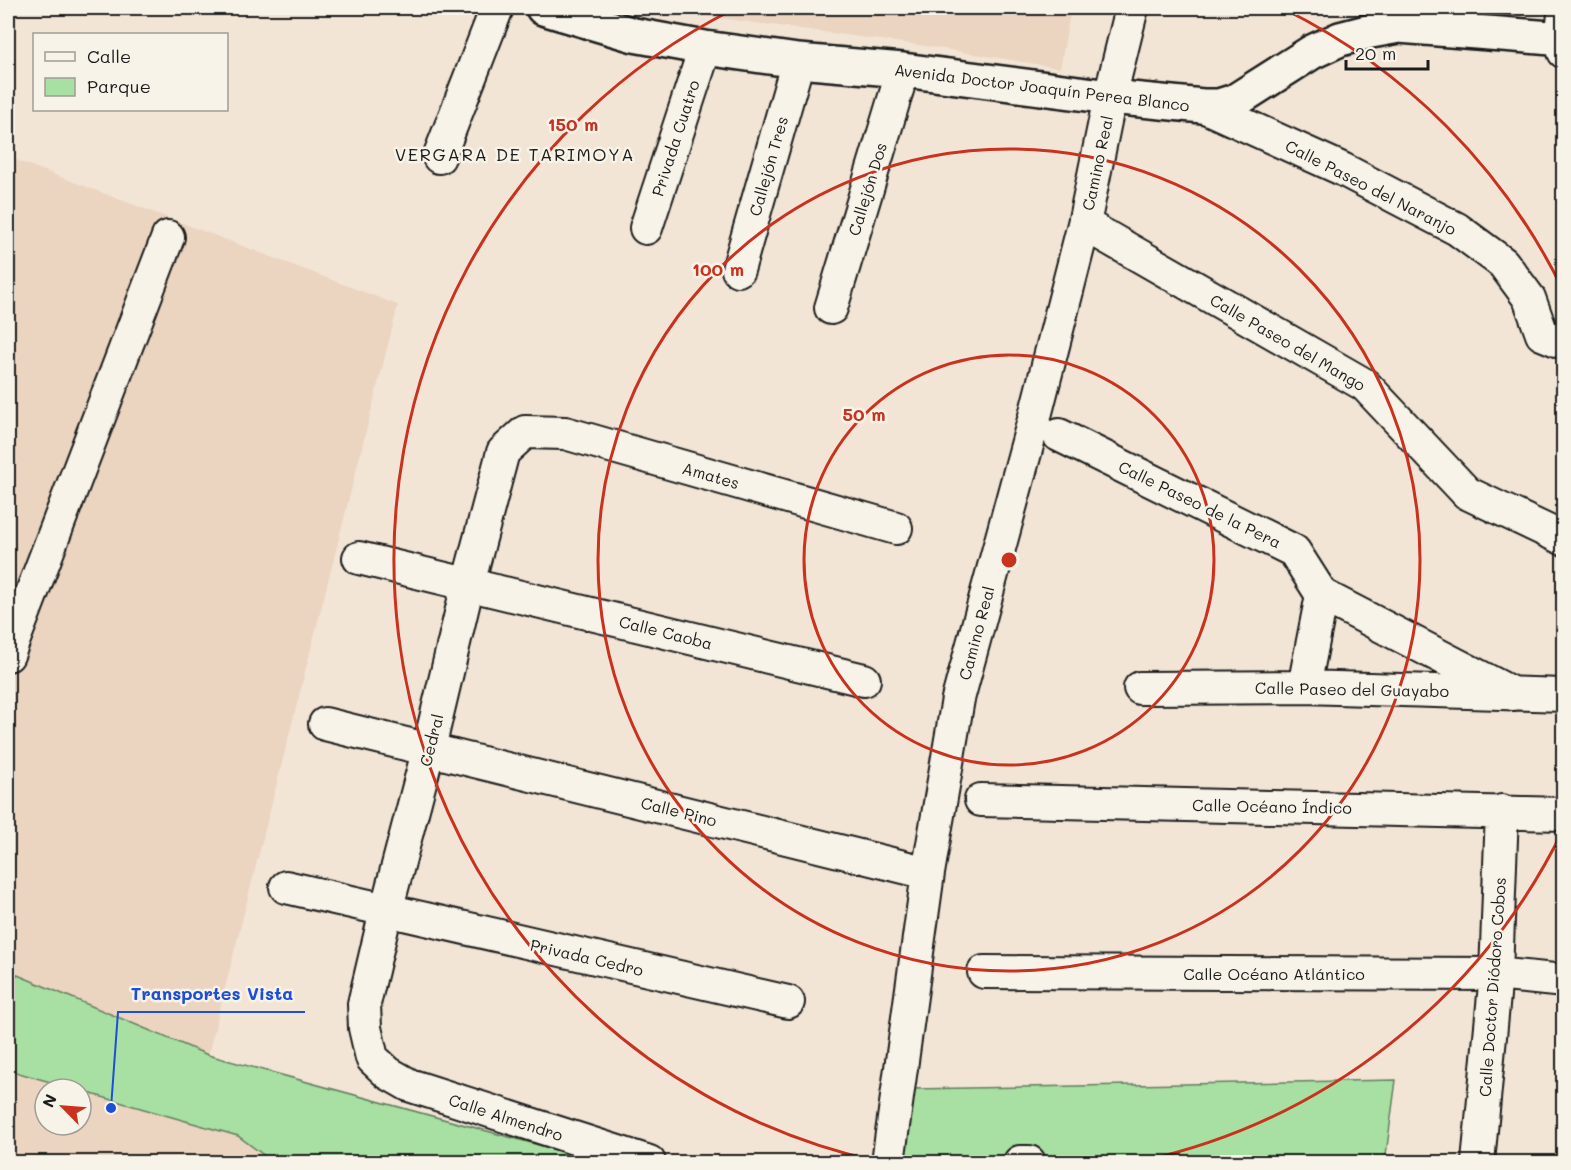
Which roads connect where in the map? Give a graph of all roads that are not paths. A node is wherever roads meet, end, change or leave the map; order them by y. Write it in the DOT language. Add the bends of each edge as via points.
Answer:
graph roads {
  1 [pos="497,8"];
  2 [pos="543,8"];
  3 [pos="1132,8"];
  4 [pos="1563,36"];
  5 [pos="705,48"];
  6 [pos="798,61"];
  7 [pos="903,70"];
  8 [pos="1110,98"];
  9 [pos="1203,106"];
  10 [pos="439,157"];
  11 [pos="1084,224"];
  12 [pos="646,228"];
  13 [pos="168,237"];
  14 [pos="738,270"];
  15 [pos="831,308"];
  16 [pos="1563,343"];
  17 [pos="525,432"];
  18 [pos="1059,435"];
  19 [pos="896,528"];
  20 [pos="1563,539"];
  21 [pos="359,558"];
  22 [pos="468,584"];
  23 [pos="1322,595"];
  24 [pos="8,655"];
  25 [pos="864,680"];
  26 [pos="1304,687"];
  27 [pos="1140,688"];
  28 [pos="1513,694"];
  29 [pos="1563,695"];
  30 [pos="324,724"];
  31 [pos="429,748"];
  32 [pos="981,800"];
  33 [pos="1502,811"];
  34 [pos="1563,814"];
  35 [pos="928,873"];
  36 [pos="286,887"];
  37 [pos="386,911"];
  38 [pos="984,972"];
  39 [pos="1496,974"];
  40 [pos="1563,981"];
  41 [pos="788,1002"];
  42 [pos="372,1058"];
  43 [pos="648,1162"];
  44 [pos="888,1162"];
  45 [pos="1020,1162"];
  46 [pos="1029,1162"];
  47 [pos="1478,1162"];
  1 -- 10 [label="street"];
  2 -- 5 [label="main road, Avenida Doctor Joaquín Perea Blanco" via="634,34"];
  3 -- 8 [label="street, Camino Real"];
  4 -- 9 [label="main road, Avenida Doctor Joaquín Perea Blanco" via="1400,26 1371,31 1312,52 1235,101"];
  5 -- 6 [label="main road, Avenida Doctor Joaquín Perea Blanco"];
  5 -- 12 [label="street, Privada Cuatro"];
  6 -- 7 [label="main road, Avenida Doctor Joaquín Perea Blanco"];
  6 -- 14 [label="street, Callejón Tres"];
  7 -- 8 [label="main road, Avenida Doctor Joaquín Perea Blanco"];
  7 -- 15 [label="street, Callejón Dos"];
  8 -- 9 [label="main road, Avenida Doctor Joaquín Perea Blanco"];
  8 -- 11 [label="street, Camino Real"];
  9 -- 16 [label="street, Calle Paseo del Naranjo" via="1342,169 1457,229 1503,263 1529,298 1542,334"];
  11 -- 20 [label="street, Calle Paseo del Mango" via="1365,385 1467,493"];
  11 -- 35 [label="street, Camino Real" via="958,699"];
  13 -- 24 [label="street"];
  17 -- 19 [label="street, Amates" via="565,434"];
  17 -- 22 [label="street, Cedral" via="504,452"];
  18 -- 23 [label="street, Calle Paseo de la Pera" via="1294,550"];
  21 -- 22 [label="street, Calle Caoba"];
  22 -- 25 [label="street, Calle Caoba"];
  22 -- 31 [label="street, Cedral"];
  23 -- 26 [label="street"];
  23 -- 28 [label="street"];
  26 -- 27 [label="street, Calle Paseo del Guayabo"];
  26 -- 28 [label="street, Calle Paseo del Guayabo"];
  28 -- 29 [label="street, Calle Paseo del Guayabo"];
  30 -- 31 [label="street, Calle Pino"];
  31 -- 35 [label="street, Calle Pino"];
  31 -- 37 [label="street, Cedral"];
  32 -- 33 [label="street, Calle Océano Índico"];
  33 -- 34 [label="street, Calle Océano Índico"];
  33 -- 39 [label="street, Calle Doctor Diódoro Cobos"];
  35 -- 44 [label="street, Camino Real"];
  36 -- 37 [label="street, Privada Cedro"];
  37 -- 41 [label="street, Privada Cedro"];
  37 -- 42 [label="street, Cedral" via="364,1004"];
  38 -- 39 [label="street, Calle Océano Atlántico"];
  39 -- 40 [label="street, Calle Océano Atlántico"];
  39 -- 47 [label="street, Calle Doctor Diódoro Cobos"];
  42 -- 43 [label="street, Calle Almendro" via="409,1085"];
  45 -- 46 [label="street"];
}
